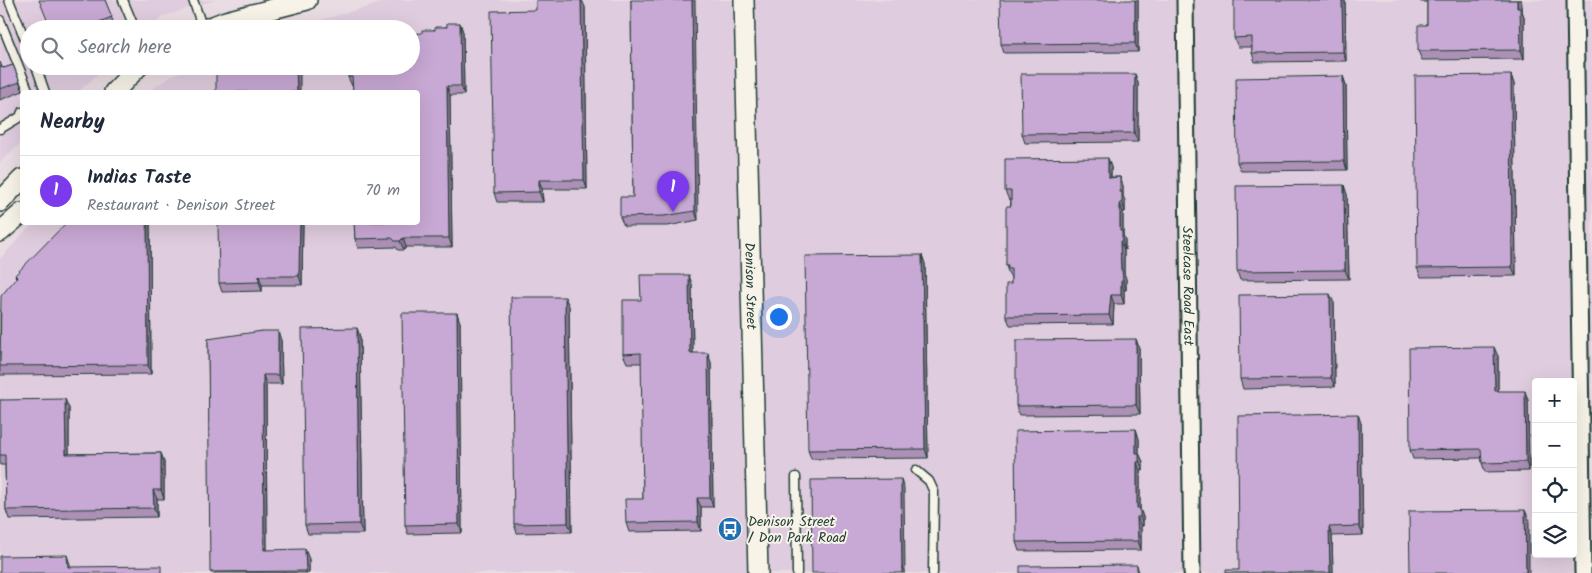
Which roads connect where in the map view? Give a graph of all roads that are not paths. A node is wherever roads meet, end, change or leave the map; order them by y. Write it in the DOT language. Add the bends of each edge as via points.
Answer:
graph roads {
  1 [pos="9,0"];
  2 [pos="123,0"];
  3 [pos="193,0"];
  4 [pos="744,0"];
  5 [pos="1185,0"];
  6 [pos="1575,0"];
  7 [pos="297,1"];
  8 [pos="0,20"];
  9 [pos="131,20"];
  10 [pos="201,20"];
  11 [pos="230,20"];
  12 [pos="20,27"];
  13 [pos="20,70"];
  14 [pos="22,75"];
  15 [pos="39,75"];
  16 [pos="130,75"];
  17 [pos="28,90"];
  18 [pos="44,90"];
  19 [pos="116,90"];
  20 [pos="20,117"];
  21 [pos="0,129"];
  22 [pos="20,181"];
  23 [pos="2,199"];
  24 [pos="20,215"];
  25 [pos="0,232"];
  26 [pos="916,470"];
  27 [pos="796,477"];
  28 [pos="758,573"];
  29 [pos="797,573"];
  30 [pos="932,573"];
  31 [pos="1192,573"];
  32 [pos="1583,573"];
  1 -- 12 [label="lane"];
  2 -- 9 [label="lane"];
  3 -- 10 [label="lane"];
  4 -- 28 [label="street, Denison Street"];
  5 -- 31 [label="street, Steelcase Road East"];
  6 -- 32 [label="street"];
  7 -- 11 [label="street"];
  8 -- 13 [label="lane"];
  14 -- 17 [label="lane"];
  15 -- 18 [label="lane"];
  16 -- 19 [label="street"];
  20 -- 21 [label="lane"];
  22 -- 23 [label="street"];
  24 -- 25 [label="street"];
  26 -- 30 [label="lane" via="934,492"];
  27 -- 29 [label="lane"];
}
